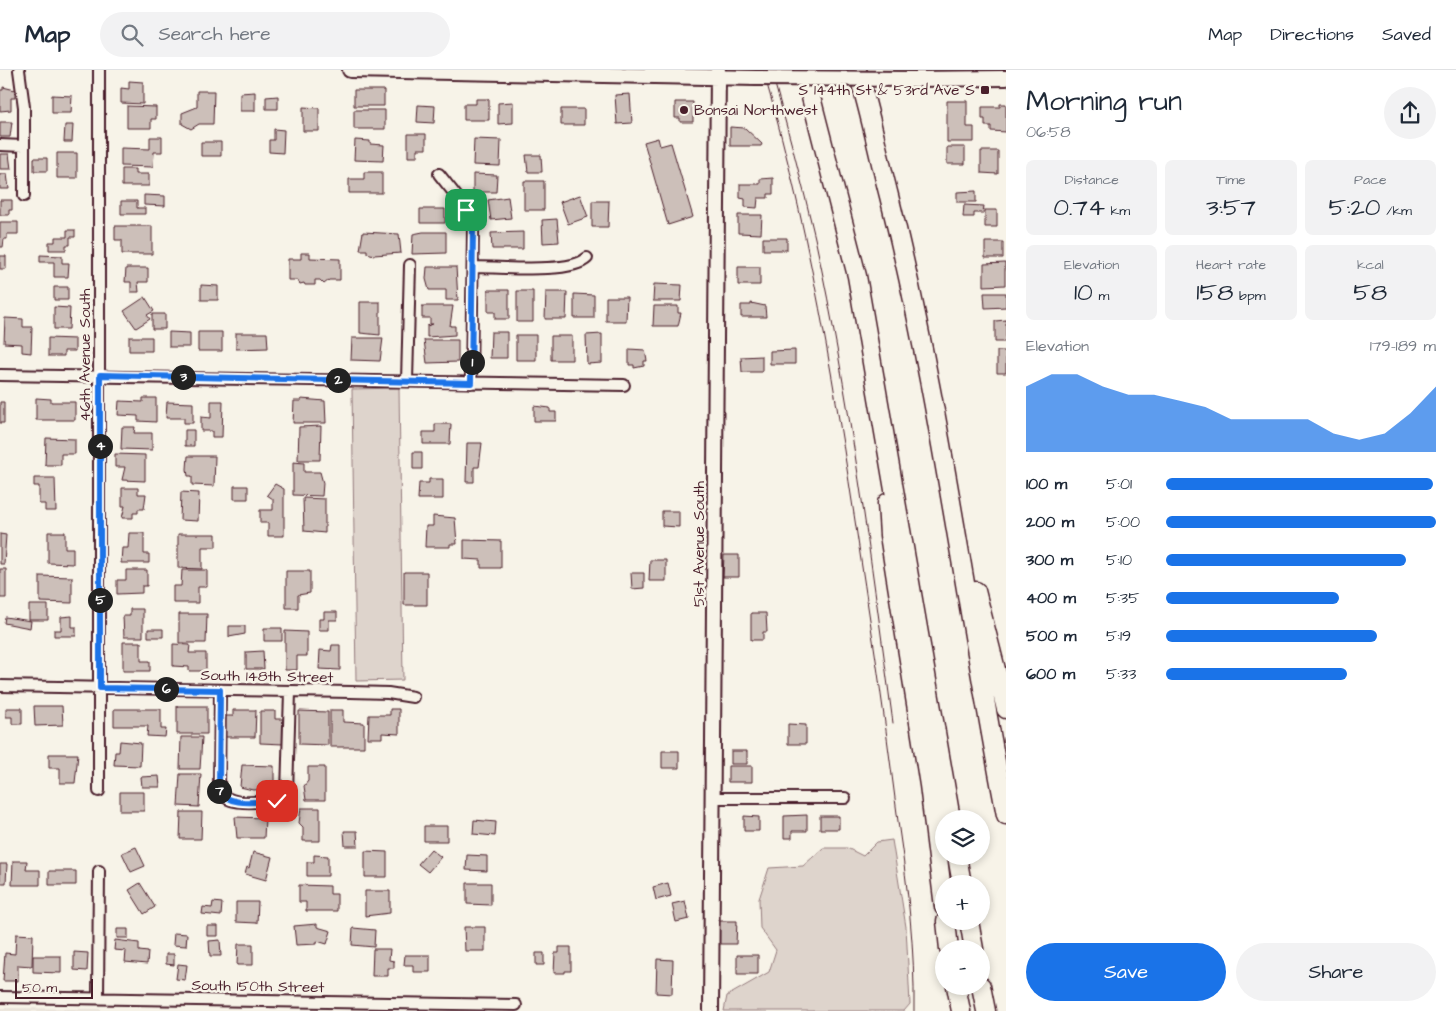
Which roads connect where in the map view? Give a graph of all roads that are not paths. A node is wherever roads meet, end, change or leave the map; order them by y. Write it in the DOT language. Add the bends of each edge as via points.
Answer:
graph roads {
  1 [pos="19,70"];
  2 [pos="99,70"];
  3 [pos="350,70"];
  4 [pos="409,70"];
  5 [pos="804,70"];
  6 [pos="857,70"];
  7 [pos="718,74"];
  8 [pos="983,74"];
  9 [pos="1006,78"];
  10 [pos="0,145"];
  11 [pos="24,146"];
  12 [pos="438,174"];
  13 [pos="24,196"];
  14 [pos="587,258"];
  15 [pos="410,265"];
  16 [pos="474,267"];
  17 [pos="0,375"];
  18 [pos="100,375"];
  19 [pos="407,381"];
  20 [pos="471,383"];
  21 [pos="624,385"];
  22 [pos="882,413"];
  23 [pos="947,476"];
  24 [pos="0,686"];
  25 [pos="100,688"];
  26 [pos="220,690"];
  27 [pos="290,692"];
  28 [pos="413,697"];
  29 [pos="1006,709"];
  30 [pos="99,791"];
  31 [pos="713,798"];
  32 [pos="845,798"];
  33 [pos="949,810"];
  34 [pos="1006,815"];
  35 [pos="99,871"];
  36 [pos="940,875"];
  37 [pos="958,995"];
  38 [pos="983,995"];
  39 [pos="0,997"];
  40 [pos="98,998"];
  41 [pos="516,1004"];
  42 [pos="712,1011"];
  43 [pos="961,1011"];
  44 [pos="986,1011"];
  1 -- 11 [label="street" via="24,107"];
  2 -- 18 [label="street, 46th Avenue South"];
  3 -- 4 [label="street"];
  4 -- 7 [label="street"];
  5 -- 22 [label="highway" via="856,276"];
  6 -- 23 [label="highway" via="904,258"];
  7 -- 8 [label="street, bridge" via="756,78 915,79"];
  7 -- 31 [label="street, 51st Avenue South"];
  8 -- 9 [label="street"];
  10 -- 11 [label="street"];
  11 -- 13 [label="street"];
  12 -- 16 [label="street" via="472,219"];
  14 -- 16 [label="street" via="581,264 565,268"];
  15 -- 19 [label="street"];
  16 -- 20 [label="street"];
  17 -- 18 [label="street"];
  18 -- 19 [label="street"];
  18 -- 25 [label="street, 46th Avenue South"];
  19 -- 20 [label="street"];
  20 -- 21 [label="street"];
  22 -- 33 [label="highway"];
  22 -- 36 [label="highway" via="889,535"];
  23 -- 29 [label="highway"];
  23 -- 34 [label="highway" via="983,698"];
  24 -- 25 [label="street, South 148th Street"];
  25 -- 26 [label="street, South 148th Street"];
  25 -- 30 [label="street, 46th Avenue South"];
  26 -- 27 [label="street, South 148th Street"];
  26 -- 27 [label="street" via="219,790 222,796 232,801 283,799 286,793"];
  27 -- 28 [label="street, South 148th Street" via="388,693"];
  31 -- 32 [label="street"];
  31 -- 42 [label="street, 51st Avenue South"];
  35 -- 40 [label="street"];
  37 -- 43 [label="highway"];
  38 -- 44 [label="highway"];
  39 -- 40 [label="street, South 150th Street"];
  40 -- 41 [label="street, South 150th Street"];
}
